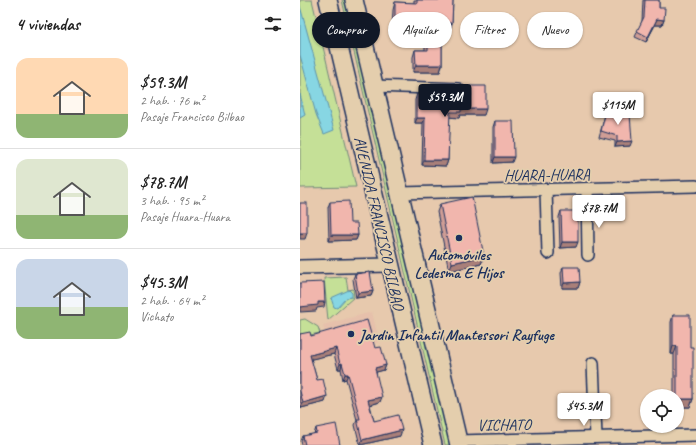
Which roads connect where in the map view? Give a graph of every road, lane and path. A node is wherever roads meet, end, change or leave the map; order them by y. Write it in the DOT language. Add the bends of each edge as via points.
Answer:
graph roads {
  1 [pos="328,0"];
  2 [pos="354,0"];
  3 [pos="374,86"];
  4 [pos="458,89"];
  5 [pos="696,186"];
  6 [pos="587,189"];
  7 [pos="546,190"];
  8 [pos="399,193"];
  9 [pos="548,253"];
  10 [pos="588,255"];
  11 [pos="389,265"];
  12 [pos="300,267"];
  13 [pos="422,292"];
  14 [pos="594,363"];
  15 [pos="696,435"];
  16 [pos="593,440"];
  17 [pos="458,443"];
  18 [pos="433,445"];
  1 -- 11 [label="main road, AVENIDA FRANCISCO BILBAO"];
  2 -- 3 [label="main road, AVENIDA FRANCISCO BILBAO"];
  3 -- 4 [label="street"];
  3 -- 8 [label="main road, AVENIDA FRANCISCO BILBAO"];
  5 -- 6 [label="street, HUARA-HUARA"];
  6 -- 7 [label="street, HUARA-HUARA"];
  6 -- 10 [label="street"];
  7 -- 8 [label="street, HUARA-HUARA"];
  7 -- 9 [label="street"];
  8 -- 13 [label="main road, AVENIDA FRANCISCO BILBAO"];
  11 -- 12 [label="street"];
  11 -- 13 [label="main road" via="409,274"];
  11 -- 18 [label="main road, AVENIDA FRANCISCO BILBAO"];
  13 -- 17 [label="main road, AVENIDA FRANCISCO BILBAO"];
  14 -- 16 [label="street"];
  15 -- 16 [label="street, VICHATO"];
  16 -- 17 [label="street, VICHATO"];
}
